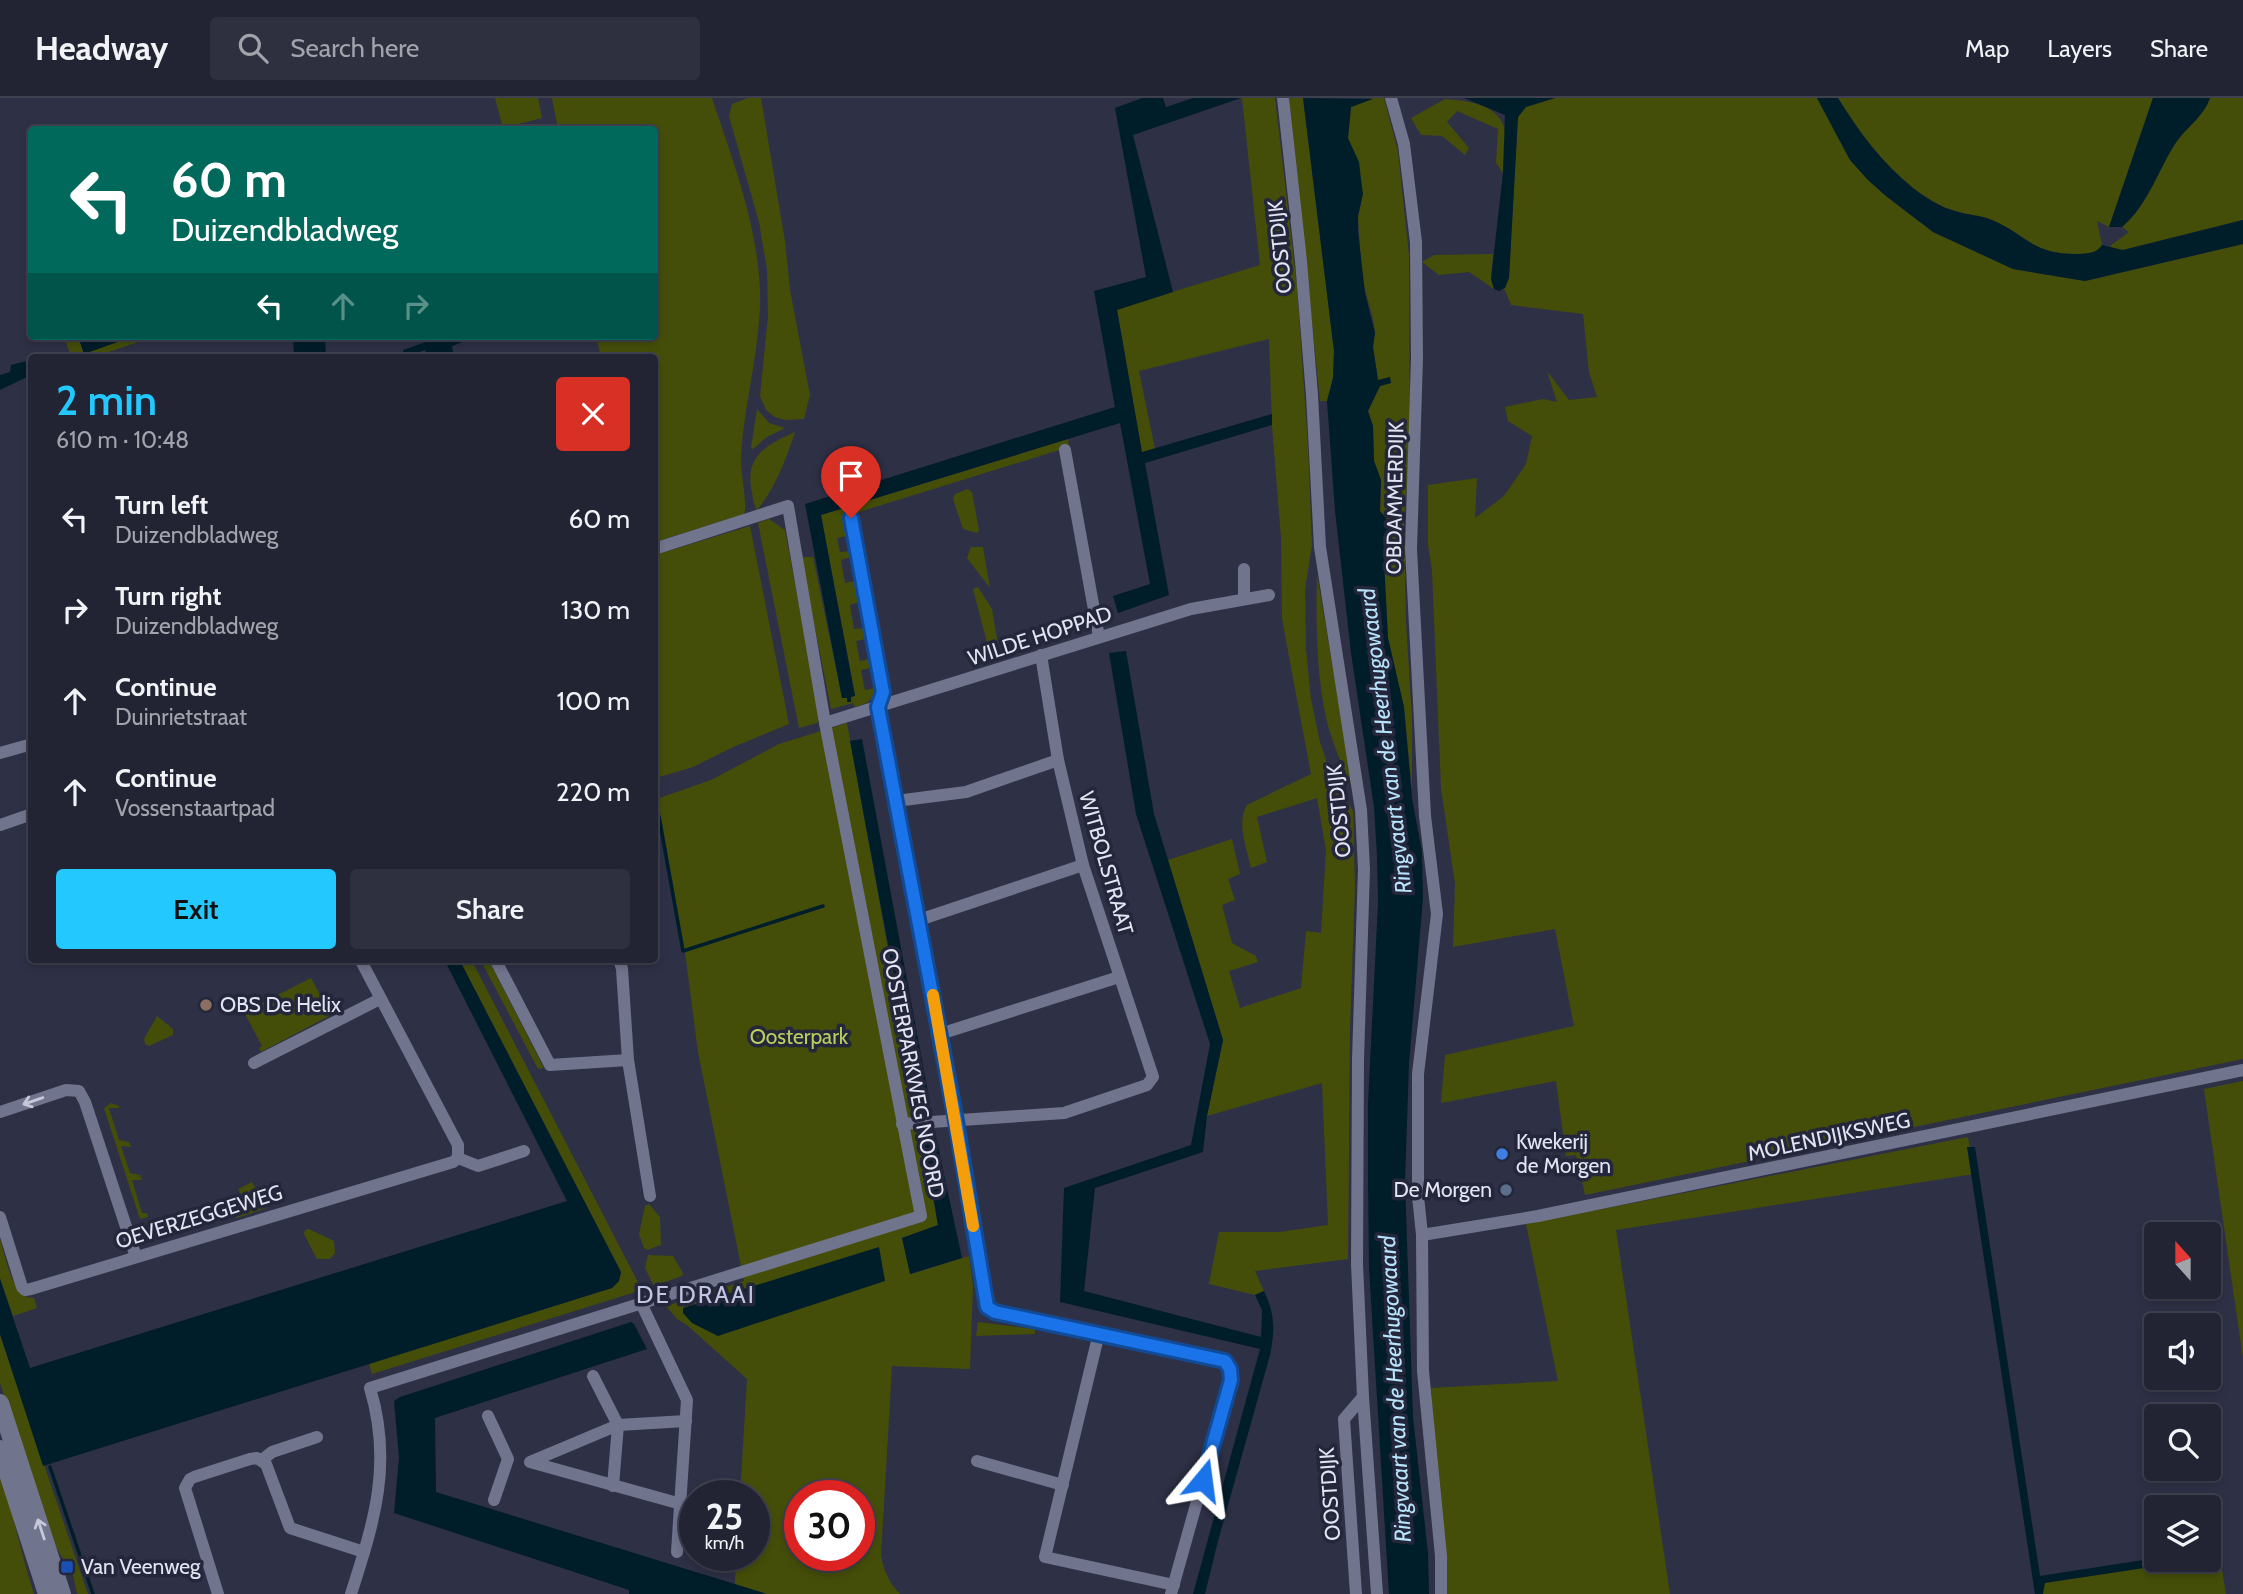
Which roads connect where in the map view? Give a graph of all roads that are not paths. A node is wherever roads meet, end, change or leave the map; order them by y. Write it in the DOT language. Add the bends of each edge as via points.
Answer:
graph roads {
  1 [pos="1283,98"];
  2 [pos="1391,98"];
  3 [pos="1065,450"];
  4 [pos="851,518"];
  5 [pos="658,548"];
  6 [pos="1244,569"];
  7 [pos="1269,595"];
  8 [pos="1244,600"];
  9 [pos="1099,637"];
  10 [pos="1041,655"];
  11 [pos="878,707"];
  12 [pos="825,723"];
  13 [pos="28,745"];
  14 [pos="0,753"];
  15 [pos="1058,760"];
  16 [pos="896,801"];
  17 [pos="28,815"];
  18 [pos="0,825"];
  19 [pos="1083,865"];
  20 [pos="919,920"];
  21 [pos="362,963"];
  22 [pos="497,963"];
  23 [pos="620,963"];
  24 [pos="1119,978"];
  25 [pos="380,999"];
  26 [pos="940,1034"];
  27 [pos="628,1060"];
  28 [pos="254,1063"];
  29 [pos="2243,1070"];
  30 [pos="0,1112"];
  31 [pos="956,1121"];
  32 [pos="902,1124"];
  33 [pos="524,1152"];
  34 [pos="458,1158"];
  35 [pos="650,1196"];
  36 [pos="0,1217"];
  37 [pos="1422,1235"];
  38 [pos="136,1257"];
  39 [pos="641,1303"];
  40 [pos="1099,1333"];
  41 [pos="593,1376"];
  42 [pos="1363,1397"];
  43 [pos="0,1403"];
  44 [pos="488,1416"];
  45 [pos="687,1421"];
  46 [pos="618,1425"];
  47 [pos="317,1437"];
  48 [pos="0,1449"];
  49 [pos="508,1459"];
  50 [pos="262,1460"];
  51 [pos="977,1461"];
  52 [pos="530,1462"];
  53 [pos="683,1480"];
  54 [pos="1063,1485"];
  55 [pos="613,1486"];
  56 [pos="494,1500"];
  57 [pos="679,1503"];
  58 [pos="679,1528"];
  59 [pos="364,1552"];
  60 [pos="677,1552"];
  61 [pos="1172,1590"];
  62 [pos="47,1594"];
  63 [pos="62,1594"];
  64 [pos="218,1594"];
  65 [pos="351,1594"];
  66 [pos="1356,1594"];
  67 [pos="1377,1594"];
  68 [pos="1441,1594"];
  1 -- 42 [label="street, OOSTDIJK" via="1301,261 1321,547 1361,810 1364,869 1357,1264"];
  2 -- 37 [label="street, OBDAMMERDIJK" via="1404,144 1416,242 1411,549 1425,816 1437,914 1418,1074"];
  3 -- 9 [label="street"];
  4 -- 11 [label="street" via="883,692"];
  5 -- 12 [label="street, OOSTERPARKWEG NOORD" via="788,506"];
  6 -- 8 [label="street"];
  7 -- 8 [label="street, WILDE HOPPAD"];
  8 -- 9 [label="street, WILDE HOPPAD" via="1191,609"];
  9 -- 10 [label="street, WILDE HOPPAD"];
  10 -- 11 [label="street, WILDE HOPPAD"];
  10 -- 15 [label="street, WITBOLSTRAAT"];
  11 -- 12 [label="street, WILDE HOPPAD"];
  11 -- 16 [label="street"];
  12 -- 32 [label="street, OOSTERPARKWEG NOORD"];
  13 -- 14 [label="street"];
  15 -- 16 [label="street" via="966,792"];
  15 -- 19 [label="street, WITBOLSTRAAT"];
  16 -- 20 [label="street"];
  17 -- 18 [label="street"];
  19 -- 20 [label="street"];
  19 -- 24 [label="street, WITBOLSTRAAT"];
  20 -- 26 [label="street"];
  21 -- 25 [label="street"];
  22 -- 27 [label="street" via="550,1065"];
  23 -- 27 [label="street"];
  24 -- 26 [label="street"];
  24 -- 31 [label="street, WITBOLSTRAAT" via="1153,1077 1147,1085 1064,1113"];
  25 -- 28 [label="street"];
  25 -- 34 [label="street" via="458,1145"];
  26 -- 31 [label="street"];
  27 -- 35 [label="street"];
  29 -- 37 [label="street, MOLENDIJKSWEG" via="1551,1213"];
  38 -- 30 [label="street, one-way" via="83,1095 66,1090"];
  31 -- 32 [label="street"];
  31 -- 40 [label="street" via="987,1307"];
  32 -- 39 [label="street, OOSTERPARKWEG NOORD" via="921,1216"];
  33 -- 34 [label="street, OEVERZEGGEWEG" via="478,1166"];
  34 -- 38 [label="street, OEVERZEGGEWEG"];
  36 -- 38 [label="street, OEVERZEGGEWEG" via="25,1290"];
  37 -- 68 [label="street, OBDAMMERDIJK" via="1423,1371"];
  39 -- 45 [label="street" via="687,1400"];
  39 -- 59 [label="street, OOSTERPARKWEG NOORD" via="370,1388 382,1455"];
  40 -- 54 [label="street"];
  40 -- 61 [label="street" via="1220,1358 1230,1369 1231,1380"];
  41 -- 46 [label="street"];
  42 -- 66 [label="street, OOSTDIJK" via="1344,1419"];
  42 -- 67 [label="street, OOSTDIJK"];
  63 -- 43 [label="main road, one-way"];
  44 -- 49 [label="street"];
  45 -- 46 [label="street"];
  45 -- 53 [label="street"];
  46 -- 52 [label="street"];
  46 -- 55 [label="street"];
  47 -- 50 [label="street" via="272,1452"];
  48 -- 62 [label="main road"];
  49 -- 52 [label="street"];
  49 -- 56 [label="street"];
  50 -- 59 [label="street" via="290,1528"];
  50 -- 64 [label="street" via="250,1459 194,1477 185,1488"];
  51 -- 54 [label="street"];
  52 -- 55 [label="street"];
  54 -- 61 [label="street" via="1045,1557"];
  55 -- 57 [label="street"];
  58 -- 60 [label="street"];
  59 -- 65 [label="street"];
}
